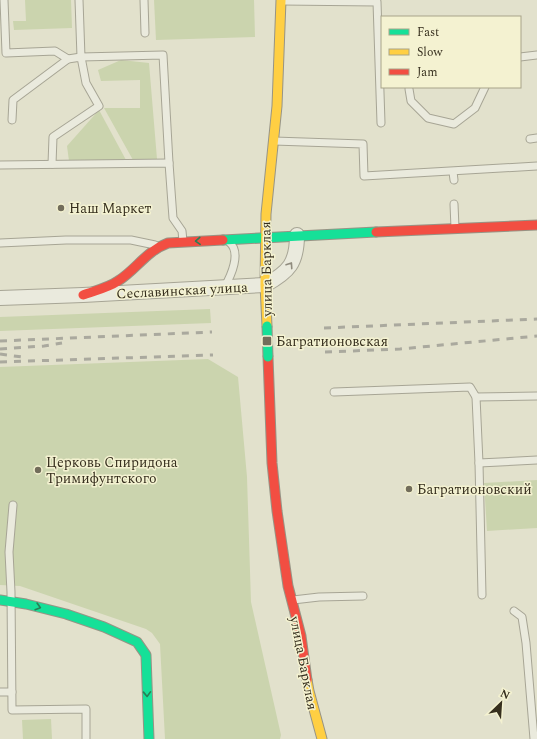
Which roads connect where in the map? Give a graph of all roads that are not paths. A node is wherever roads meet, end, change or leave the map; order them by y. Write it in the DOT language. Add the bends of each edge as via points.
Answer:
graph roads {
  1 [pos="4,0"];
  2 [pos="79,0"];
  3 [pos="144,0"];
  4 [pos="281,1"];
  5 [pos="311,1"];
  6 [pos="348,1"];
  7 [pos="145,33"];
  8 [pos="3,53"];
  9 [pos="537,55"];
  10 [pos="521,57"];
  11 [pos="81,58"];
  12 [pos="68,59"];
  13 [pos="484,88"];
  14 [pos="409,89"];
  15 [pos="12,120"];
  16 [pos="381,123"];
  17 [pos="274,142"];
  18 [pos="169,163"];
  19 [pos="52,164"];
  20 [pos="0,165"];
  21 [pos="537,166"];
  22 [pos="453,172"];
  23 [pos="454,180"];
  24 [pos="454,204"];
  25 [pos="537,225"];
  26 [pos="455,228"];
  27 [pos="297,235"];
  28 [pos="265,237"];
  29 [pos="226,240"];
  30 [pos="183,242"];
  31 [pos="0,243"];
  32 [pos="160,246"];
  33 [pos="265,285"];
  34 [pos="224,288"];
  35 [pos="83,296"];
  36 [pos="0,298"];
  37 [pos="334,392"];
  38 [pos="537,396"];
  39 [pos="476,397"];
  40 [pos="537,460"];
  41 [pos="479,463"];
  42 [pos="13,505"];
  43 [pos="288,586"];
  44 [pos="482,595"];
  45 [pos="363,596"];
  46 [pos="0,600"];
  47 [pos="292,600"];
  48 [pos="12,601"];
  49 [pos="514,610"];
  50 [pos="288,623"];
  51 [pos="0,692"];
  52 [pos="12,692"];
  53 [pos="86,739"];
  54 [pos="149,739"];
  55 [pos="322,739"];
  56 [pos="534,739"];
  1 -- 8 [label="lane"];
  2 -- 11 [label="lane"];
  3 -- 7 [label="lane"];
  4 -- 5 [label="lane"];
  4 -- 17 [label="main road, улица Барклая"];
  5 -- 6 [label="lane"];
  6 -- 16 [label="lane" via="377,2"];
  8 -- 12 [label="lane" via="55,51"];
  9 -- 10 [label="lane"];
  11 -- 12 [label="lane"];
  11 -- 18 [label="lane" via="163,55"];
  11 -- 19 [label="lane" via="86,83 99,106 53,138"];
  12 -- 15 [label="lane" via="13,100"];
  13 -- 14 [label="lane" via="474,108 454,124 428,118 411,101"];
  17 -- 22 [label="lane" via="363,144 364,176"];
  17 -- 28 [label="main road, улица Барклая"];
  18 -- 19 [label="lane"];
  18 -- 30 [label="lane" via="173,218 182,231"];
  19 -- 20 [label="lane"];
  21 -- 22 [label="lane"];
  22 -- 23 [label="lane"];
  24 -- 26 [label="lane"];
  25 -- 26 [label="main road, Сеславинская улица"];
  26 -- 27 [label="main road, Сеславинская улица"];
  27 -- 28 [label="main road, Сеславинская улица"];
  33 -- 27 [label="street, Сеславинская улица, one-way" via="279,278 289,268 295,257"];
  28 -- 29 [label="main road, Сеславинская улица"];
  28 -- 33 [label="main road, улица Барклая"];
  29 -- 30 [label="main road, Сеславинская улица, one-way"];
  29 -- 34 [label="lane" via="235,249 234,265"];
  30 -- 32 [label="main road, Сеславинская улица"];
  31 -- 32 [label="lane" via="131,240"];
  32 -- 35 [label="main road, Сеславинская улица" via="117,282"];
  33 -- 34 [label="street, Сеславинская улица"];
  33 -- 43 [label="main road, улица Барклая, bridge" via="272,463"];
  34 -- 35 [label="street, Сеславинская улица"];
  35 -- 36 [label="street, Сеславинская улица"];
  37 -- 39 [label="lane" via="470,387"];
  38 -- 39 [label="lane"];
  39 -- 41 [label="lane"];
  40 -- 41 [label="lane"];
  41 -- 44 [label="lane"];
  42 -- 48 [label="lane" via="8,552"];
  43 -- 47 [label="main road, улица Барклая"];
  43 -- 50 [label="main road, улица Барклая"];
  45 -- 47 [label="lane"];
  46 -- 48 [label="main road"];
  47 -- 55 [label="main road, улица Барклая"];
  48 -- 52 [label="lane"];
  48 -- 54 [label="main road, one-way" via="84,620 121,634 140,645 146,655"];
  49 -- 56 [label="lane" via="522,617"];
  51 -- 52 [label="lane"];
  52 -- 53 [label="lane" via="12,710 86,709"];
}
